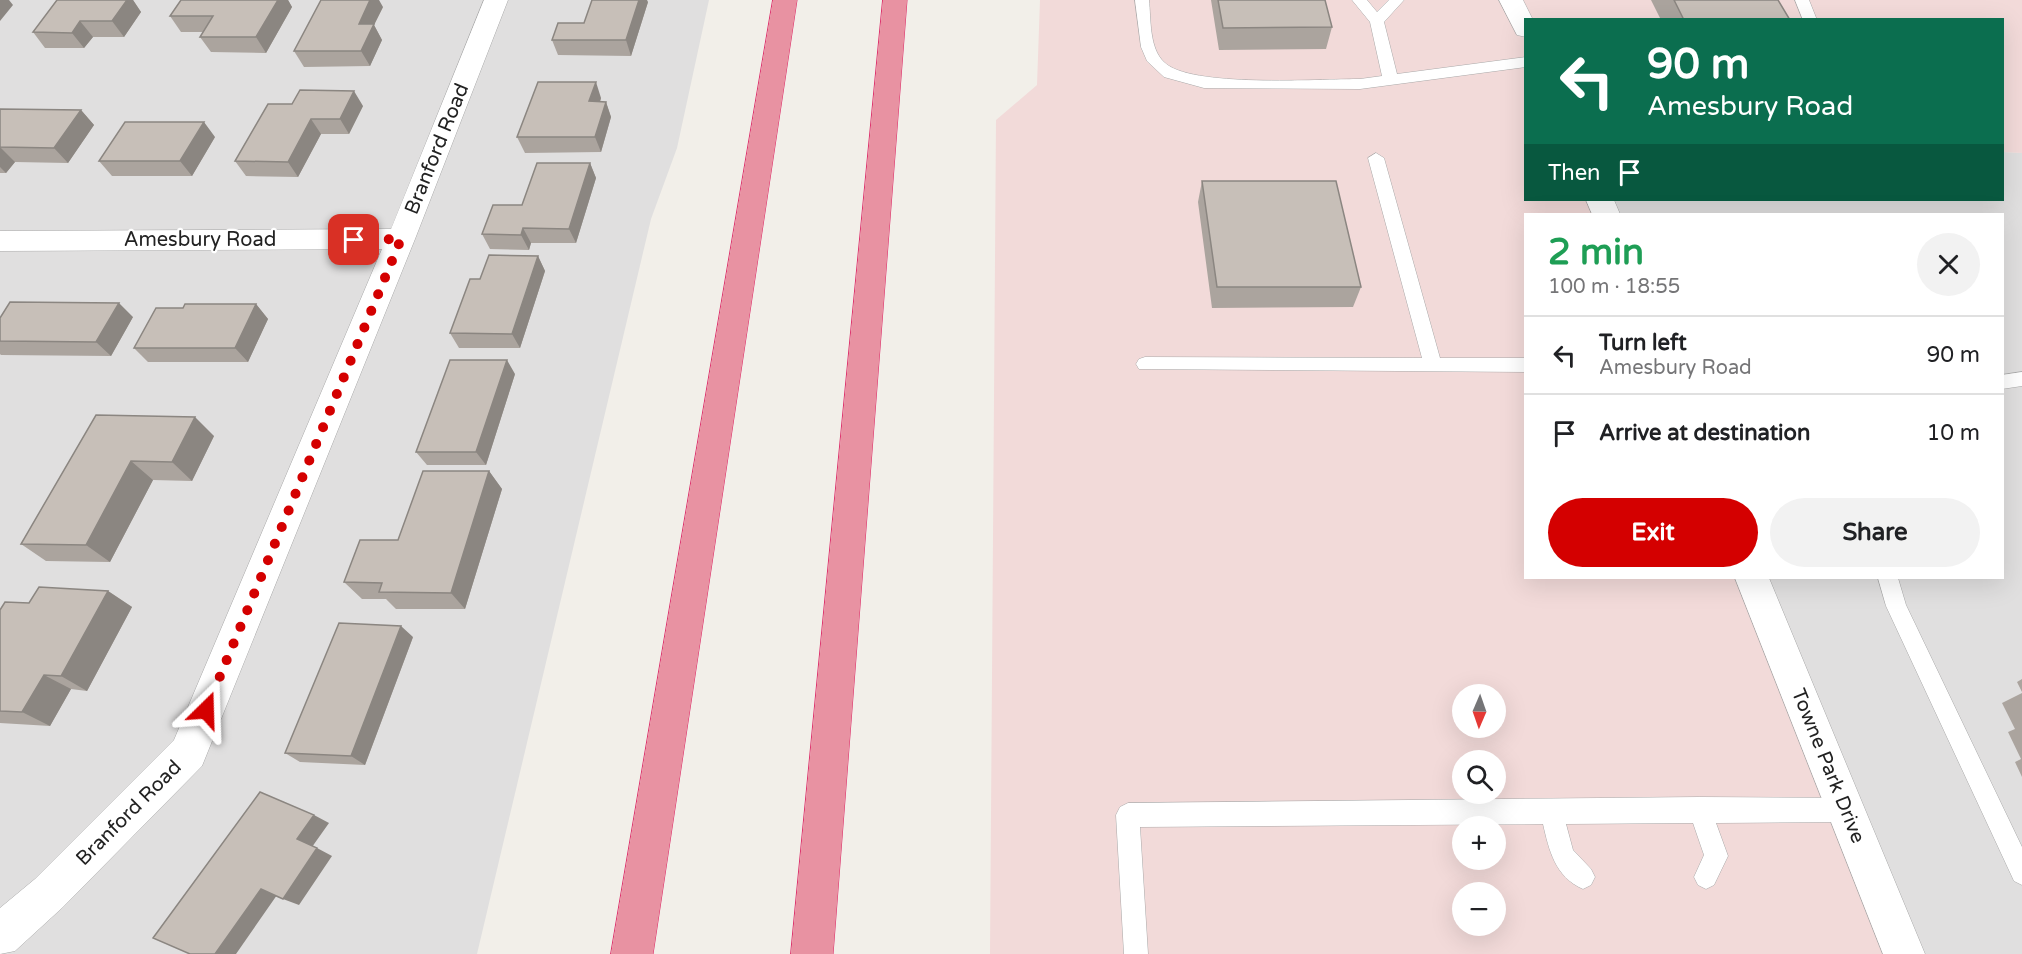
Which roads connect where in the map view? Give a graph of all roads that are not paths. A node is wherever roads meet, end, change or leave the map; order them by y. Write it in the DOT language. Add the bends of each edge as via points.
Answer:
graph roads {
  1 [pos="496,0"];
  2 [pos="785,0"];
  3 [pos="895,0"];
  4 [pos="1142,0"];
  5 [pos="1359,0"];
  6 [pos="1397,0"];
  7 [pos="1511,0"];
  8 [pos="1802,0"];
  9 [pos="1809,18"];
  10 [pos="1377,21"];
  11 [pos="1524,26"];
  12 [pos="1524,62"];
  13 [pos="1391,81"];
  14 [pos="1376,158"];
  15 [pos="401,239"];
  16 [pos="0,241"];
  17 [pos="1145,364"];
  18 [pos="1433,365"];
  19 [pos="1524,365"];
  20 [pos="2022,379"];
  21 [pos="2004,382"];
  22 [pos="1752,579"];
  23 [pos="1888,579"];
  24 [pos="1700,809"];
  25 [pos="1846,810"];
  26 [pos="1551,811"];
  27 [pos="2022,873"];
  28 [pos="1583,877"];
  29 [pos="1706,877"];
  30 [pos="0,936"];
  31 [pos="632,954"];
  32 [pos="812,954"];
  33 [pos="1136,954"];
  34 [pos="1904,954"];
  1 -- 15 [label="street, Branford Road"];
  2 -- 31 [label="highway"];
  3 -- 32 [label="highway"];
  4 -- 13 [label="lane" via="1147,50 1165,72 1182,80 1336,84"];
  5 -- 10 [label="lane"];
  6 -- 10 [label="lane"];
  7 -- 11 [label="street"];
  8 -- 9 [label="lane"];
  10 -- 13 [label="lane"];
  12 -- 13 [label="lane"];
  14 -- 18 [label="lane"];
  15 -- 16 [label="street, Amesbury Road"];
  15 -- 30 [label="street, Branford Road" via="189,753 50,893"];
  17 -- 18 [label="lane"];
  18 -- 19 [label="lane"];
  20 -- 21 [label="lane"];
  22 -- 25 [label="street, Towne Park Drive"];
  23 -- 27 [label="lane" via="1896,606"];
  24 -- 25 [label="lane"];
  24 -- 26 [label="lane"];
  24 -- 29 [label="lane" via="1716,856"];
  25 -- 34 [label="street, Towne Park Drive"];
  26 -- 28 [label="lane" via="1563,857"];
  26 -- 33 [label="lane" via="1128,815"];
}
